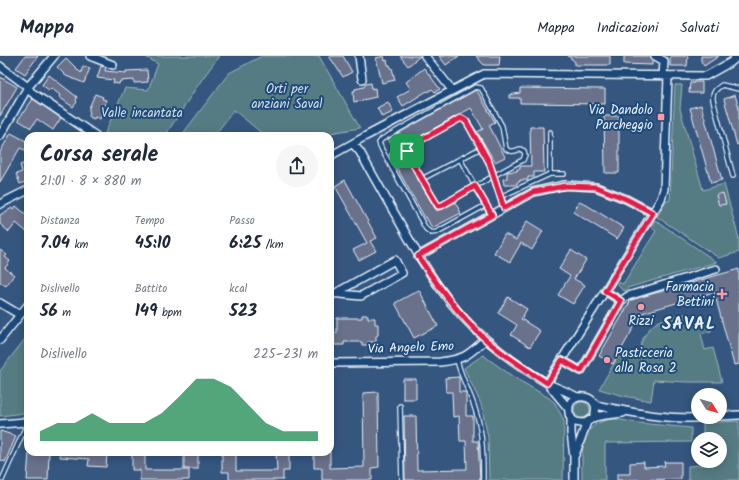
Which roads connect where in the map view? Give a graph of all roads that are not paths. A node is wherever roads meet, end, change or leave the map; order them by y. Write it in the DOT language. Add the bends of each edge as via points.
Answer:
graph roads {
  1 [pos="54,56"];
  2 [pos="90,56"];
  3 [pos="360,56"];
  4 [pos="425,56"];
  5 [pos="655,56"];
  6 [pos="738,56"];
  7 [pos="731,62"];
  8 [pos="739,64"];
  9 [pos="113,65"];
  10 [pos="0,66"];
  11 [pos="666,76"];
  12 [pos="362,79"];
  13 [pos="28,87"];
  14 [pos="739,89"];
  15 [pos="452,90"];
  16 [pos="90,132"];
  17 [pos="550,132"];
  18 [pos="0,136"];
  19 [pos="353,144"];
  20 [pos="481,148"];
  21 [pos="334,154"];
  22 [pos="460,159"];
  23 [pos="550,174"];
  24 [pos="564,174"];
  25 [pos="494,176"];
  26 [pos="733,176"];
  27 [pos="422,179"];
  28 [pos="475,186"];
  29 [pos="24,192"];
  30 [pos="500,197"];
  31 [pos="0,204"];
  32 [pos="486,206"];
  33 [pos="504,208"];
  34 [pos="653,213"];
  35 [pos="492,215"];
  36 [pos="418,256"];
  37 [pos="716,269"];
  38 [pos="605,291"];
  39 [pos="334,293"];
  40 [pos="334,294"];
  41 [pos="621,301"];
  42 [pos="0,303"];
  43 [pos="24,310"];
  44 [pos="20,316"];
  45 [pos="486,339"];
  46 [pos="0,340"];
  47 [pos="457,360"];
  48 [pos="562,360"];
  49 [pos="334,362"];
  50 [pos="547,383"];
  51 [pos="577,397"];
  52 [pos="595,405"];
  53 [pos="400,406"];
  54 [pos="568,408"];
  55 [pos="627,412"];
  56 [pos="739,415"];
  57 [pos="727,416"];
  58 [pos="571,417"];
  59 [pos="691,418"];
  60 [pos="590,420"];
  61 [pos="24,422"];
  62 [pos="0,424"];
  63 [pos="24,430"];
  64 [pos="574,457"];
  65 [pos="2,480"];
  66 [pos="402,480"];
  67 [pos="483,480"];
  68 [pos="574,480"];
  1 -- 13 [label="street"];
  2 -- 9 [label="street"];
  3 -- 12 [label="street"];
  4 -- 15 [label="street"];
  5 -- 11 [label="street" via="664,61"];
  6 -- 7 [label="street"];
  7 -- 8 [label="street"];
  7 -- 11 [label="street" via="706,76"];
  10 -- 13 [label="street"];
  11 -- 15 [label="street" via="484,74"];
  11 -- 34 [label="street" via="664,189"];
  13 -- 16 [label="street" via="31,92"];
  13 -- 18 [label="street"];
  14 -- 26 [label="lane" via="722,85 712,94"];
  15 -- 19 [label="street"];
  17 -- 23 [label="lane"];
  19 -- 21 [label="street"];
  19 -- 36 [label="street" via="360,152"];
  20 -- 22 [label="lane"];
  20 -- 25 [label="lane"];
  20 -- 27 [label="lane" via="466,121 459,119 408,149 409,158"];
  22 -- 27 [label="lane"];
  22 -- 28 [label="lane"];
  23 -- 24 [label="lane"];
  23 -- 30 [label="lane"];
  25 -- 28 [label="lane"];
  25 -- 30 [label="lane"];
  25 -- 32 [label="lane" via="524,160 525,155 520,149 512,152 506,149 502,126 479,87 382,139 379,143 431,234"];
  27 -- 28 [label="lane" via="438,206"];
  28 -- 32 [label="lane"];
  29 -- 31 [label="street"];
  30 -- 33 [label="lane"];
  32 -- 35 [label="lane"];
  33 -- 34 [label="street" via="533,192 565,186 596,187"];
  33 -- 35 [label="street"];
  34 -- 38 [label="street"];
  35 -- 36 [label="street"];
  36 -- 45 [label="street" via="450,302"];
  37 -- 41 [label="street" via="628,296"];
  38 -- 41 [label="street"];
  38 -- 48 [label="street"];
  39 -- 40 [label="street" via="395,260 402,273 361,296"];
  41 -- 48 [label="street" via="581,371"];
  42 -- 44 [label="street"];
  43 -- 44 [label="street"];
  44 -- 46 [label="street"];
  45 -- 47 [label="street, Via Angelo Emo" via="470,354"];
  45 -- 50 [label="street"];
  47 -- 49 [label="street, Via Angelo Emo"];
  47 -- 67 [label="lane" via="476,411 482,441"];
  48 -- 50 [label="street"];
  50 -- 51 [label="street"];
  50 -- 54 [label="street"];
  51 -- 52 [label="street" via="588,397"];
  51 -- 54 [label="street"];
  52 -- 55 [label="street"];
  52 -- 60 [label="street" via="596,410"];
  53 -- 66 [label="lane"];
  54 -- 58 [label="street"];
  55 -- 59 [label="street"];
  55 -- 60 [label="street"];
  56 -- 57 [label="street"];
  58 -- 60 [label="street" via="577,422"];
  58 -- 64 [label="street"];
  60 -- 64 [label="street"];
  61 -- 62 [label="street"];
  63 -- 65 [label="lane"];
  64 -- 68 [label="street"];
}
